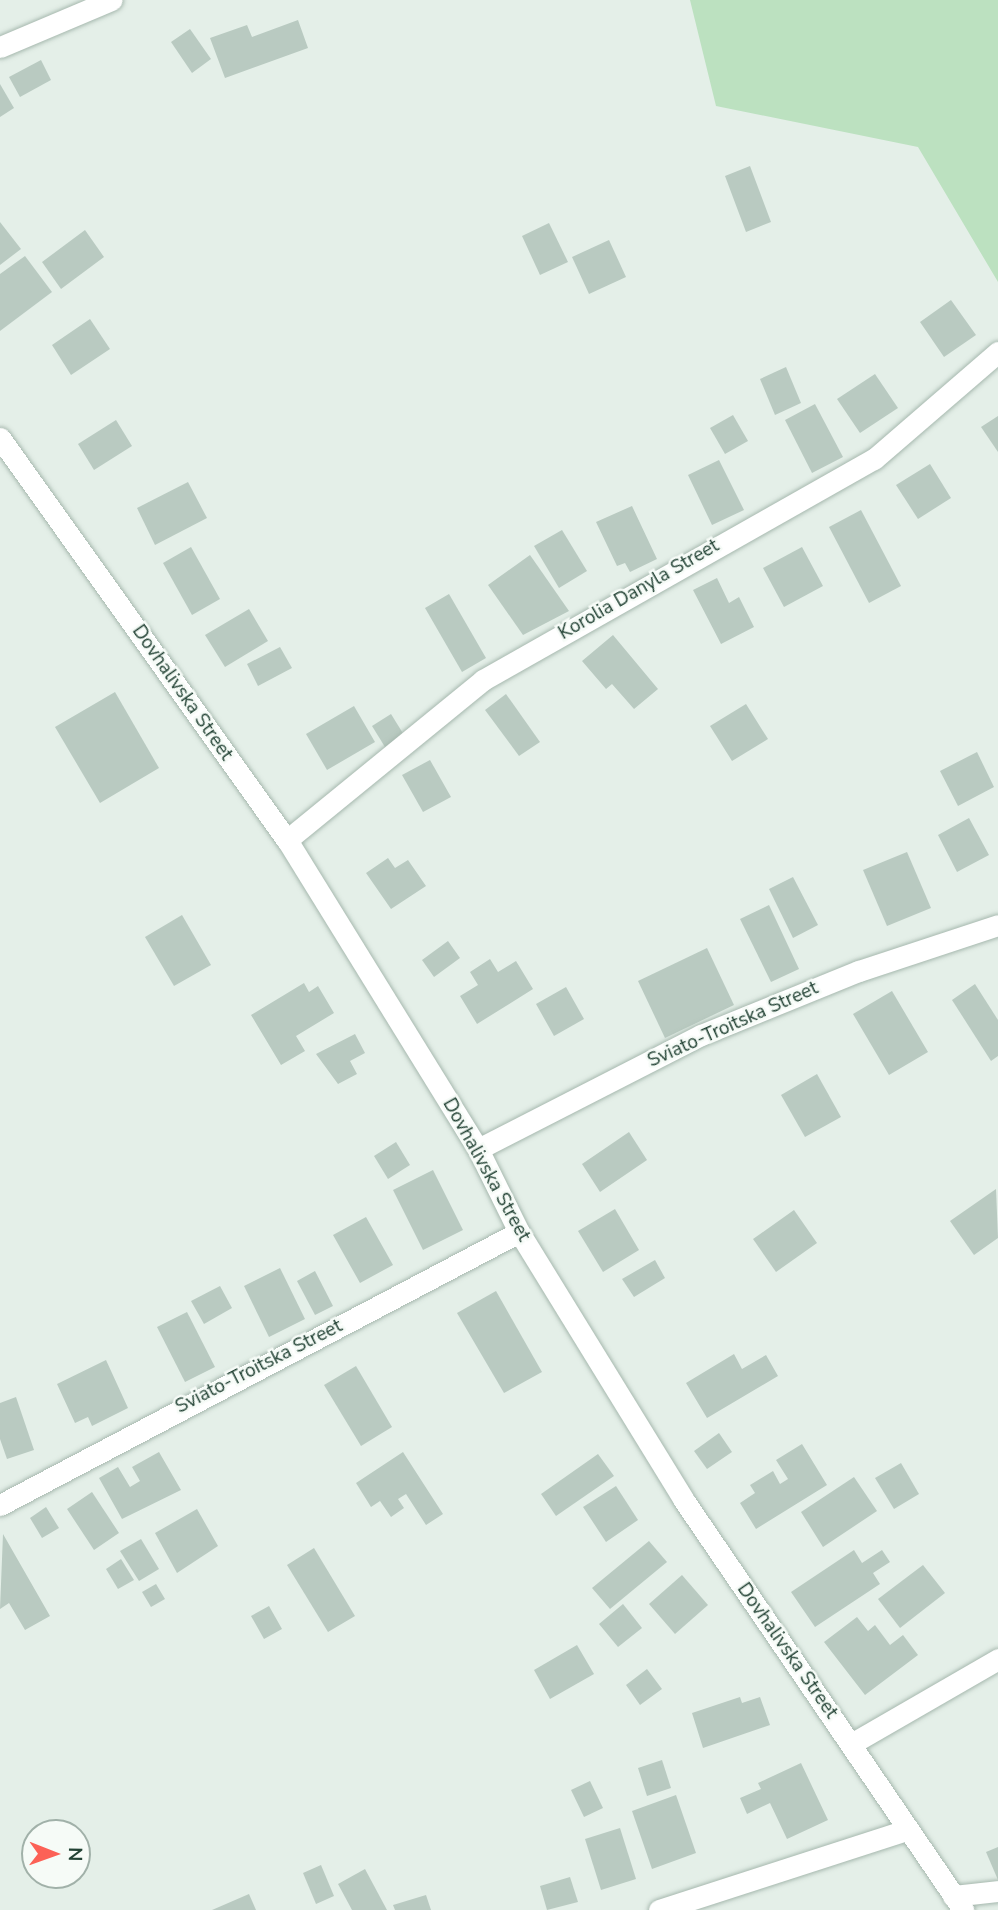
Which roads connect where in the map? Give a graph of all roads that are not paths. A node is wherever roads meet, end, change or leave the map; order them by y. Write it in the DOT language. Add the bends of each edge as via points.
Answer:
graph roads {
  1 [pos="111,0"];
  2 [pos="0,47"];
  3 [pos="998,352"];
  4 [pos="0,438"];
  5 [pos="287,841"];
  6 [pos="998,925"];
  7 [pos="478,1149"];
  8 [pos="519,1231"];
  9 [pos="0,1505"];
  10 [pos="998,1659"];
  11 [pos="851,1744"];
  12 [pos="906,1830"];
  13 [pos="998,1891"];
  14 [pos="958,1903"];
  15 [pos="659,1910"];
  1 -- 2 [label="street"];
  3 -- 5 [label="street, Korolia Danyla Street" via="874,459 484,680"];
  4 -- 5 [label="street, Dovhalivska Street"];
  5 -- 7 [label="street, Dovhalivska Street"];
  6 -- 7 [label="street, Sviato-Troitska Street" via="859,971 701,1035"];
  7 -- 8 [label="street, Dovhalivska Street"];
  8 -- 9 [label="street, Sviato-Troitska Street"];
  8 -- 11 [label="street, Dovhalivska Street" via="683,1499"];
  10 -- 11 [label="street"];
  11 -- 12 [label="street, Dovhalivska Street"];
  12 -- 14 [label="street, Dovhalivska Street"];
  12 -- 15 [label="street"];
  13 -- 14 [label="street"];
}
